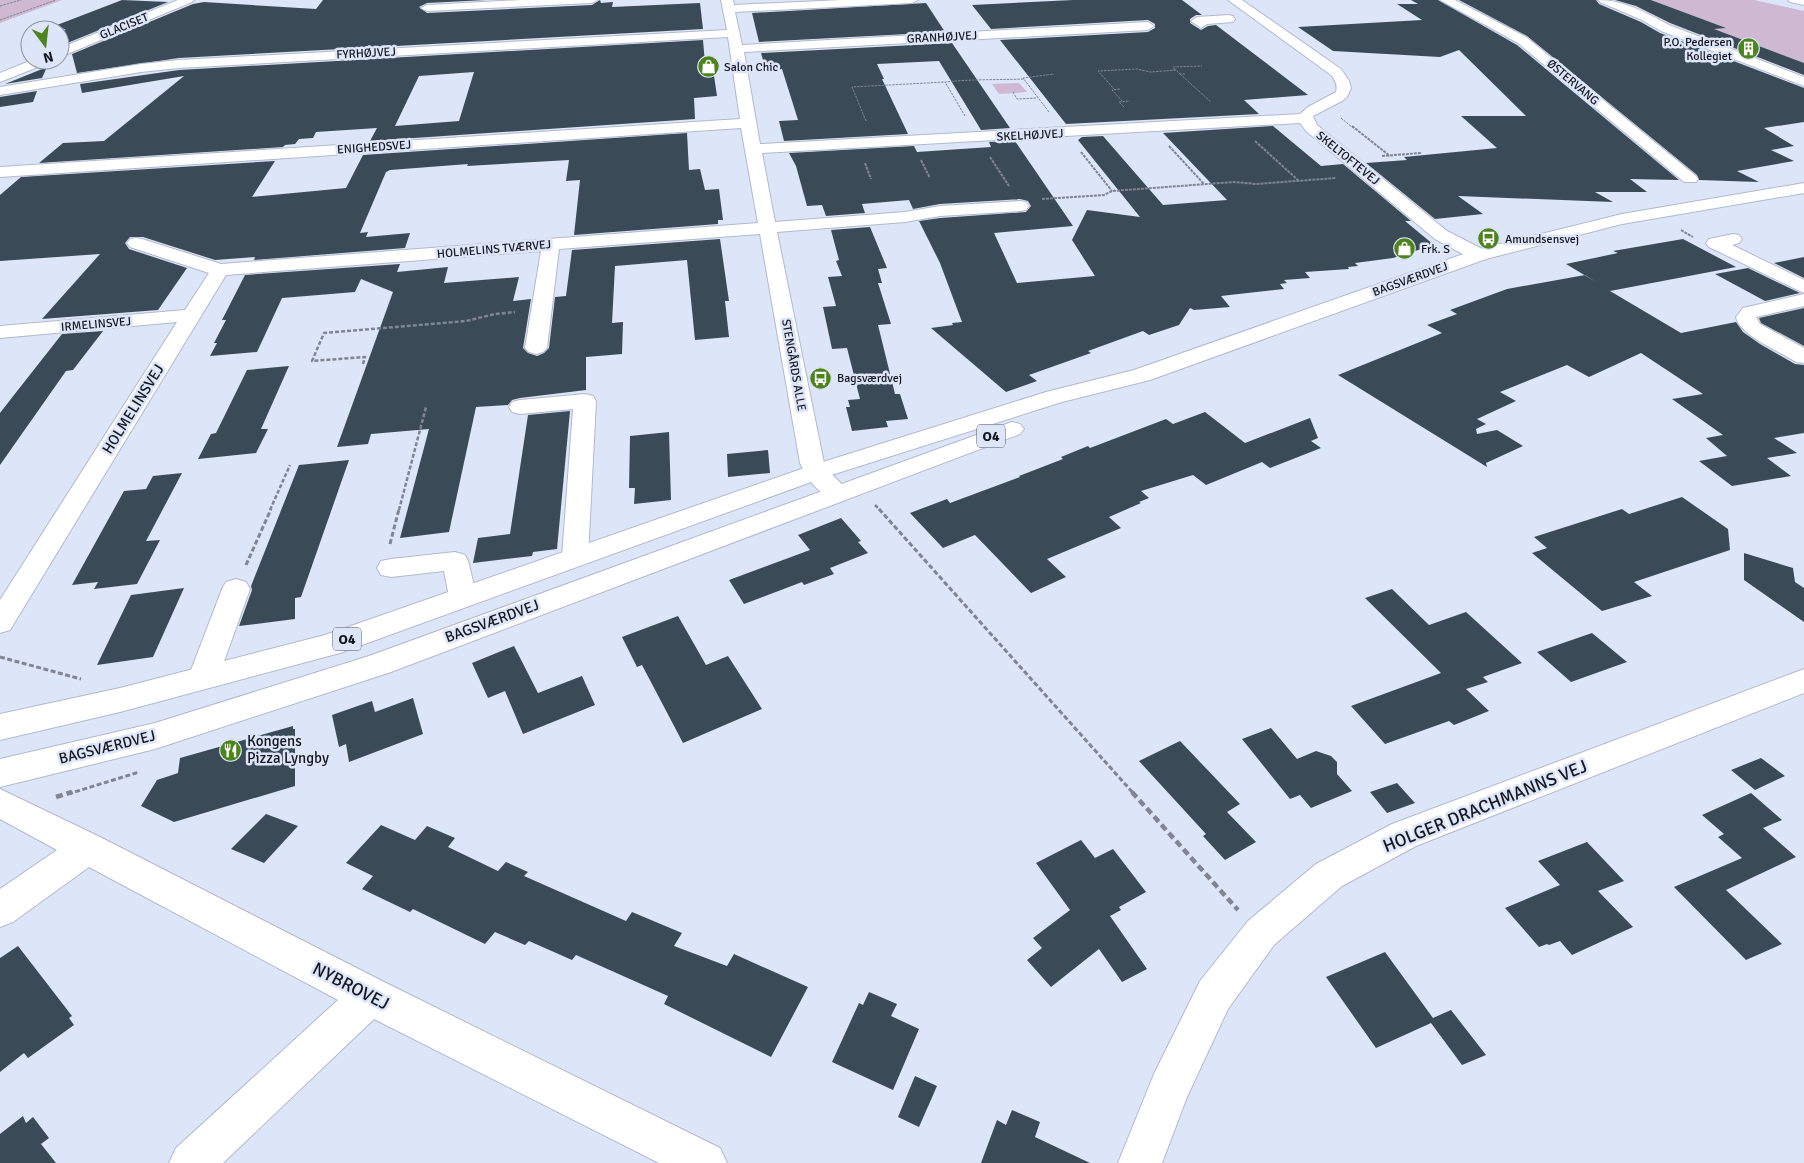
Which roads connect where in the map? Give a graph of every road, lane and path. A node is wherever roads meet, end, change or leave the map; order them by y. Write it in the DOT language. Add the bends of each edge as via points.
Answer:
graph roads {
  1 [pos="21,0"];
  2 [pos="56,0"];
  3 [pos="188,0"];
  4 [pos="592,0"];
  5 [pos="912,0"];
  6 [pos="1234,0"];
  7 [pos="1446,0"];
  8 [pos="1604,0"];
  9 [pos="1794,0"];
  10 [pos="1804,2"];
  11 [pos="728,5"];
  12 [pos="0,6"];
  13 [pos="427,8"];
  14 [pos="1229,19"];
  15 [pos="0,20"];
  16 [pos="1197,21"];
  17 [pos="1148,26"];
  18 [pos="734,41"];
  19 [pos="70,49"];
  20 [pos="1202,66"];
  21 [pos="20,70"];
  22 [pos="1176,70"];
  23 [pos="1054,74"];
  24 [pos="1180,74"];
  25 [pos="1184,74"];
  26 [pos="0,78"];
  27 [pos="1109,78"];
  28 [pos="1024,79"];
  29 [pos="1105,79"];
  30 [pos="945,82"];
  31 [pos="1804,82"];
  32 [pos="1032,83"];
  33 [pos="1027,84"];
  34 [pos="1192,85"];
  35 [pos="1197,85"];
  36 [pos="949,88"];
  37 [pos="954,88"];
  38 [pos="1115,90"];
  39 [pos="1120,90"];
  40 [pos="0,91"];
  41 [pos="1012,92"];
  42 [pos="855,94"];
  43 [pos="860,94"];
  44 [pos="1042,94"];
  45 [pos="1036,95"];
  46 [pos="1204,96"];
  47 [pos="1209,96"];
  48 [pos="1038,98"];
  49 [pos="956,100"];
  50 [pos="961,100"];
  51 [pos="1123,101"];
  52 [pos="860,105"];
  53 [pos="864,105"];
  54 [pos="1324,105"];
  55 [pos="1045,106"];
  56 [pos="1051,106"];
  57 [pos="963,112"];
  58 [pos="968,112"];
  59 [pos="865,118"];
  60 [pos="870,118"];
  61 [pos="1305,118"];
  62 [pos="1234,122"];
  63 [pos="748,123"];
  64 [pos="1152,128"];
  65 [pos="1066,133"];
  66 [pos="978,137"];
  67 [pos="874,143"];
  68 [pos="754,149"];
  69 [pos="1421,153"];
  70 [pos="1390,156"];
  71 [pos="1349,159"];
  72 [pos="0,172"];
  73 [pos="1369,176"];
  74 [pos="1690,179"];
  75 [pos="1299,181"];
  76 [pos="1204,184"];
  77 [pos="1804,188"];
  78 [pos="1112,191"];
  79 [pos="1017,199"];
  80 [pos="1037,199"];
  81 [pos="769,227"];
  82 [pos="1733,239"];
  83 [pos="136,244"];
  84 [pos="551,244"];
  85 [pos="1479,255"];
  86 [pos="220,270"];
  87 [pos="1804,287"];
  88 [pos="1804,300"];
  89 [pos="541,310"];
  90 [pos="192,315"];
  91 [pos="0,332"];
  92 [pos="536,348"];
  93 [pos="1804,357"];
  94 [pos="363,364"];
  95 [pos="1142,375"];
  96 [pos="426,407"];
  97 [pos="520,407"];
  98 [pos="290,465"];
  99 [pos="816,472"];
  100 [pos="847,489"];
  101 [pos="576,557"];
  102 [pos="391,568"];
  103 [pos="236,589"];
  104 [pos="463,597"];
  105 [pos="0,623"];
  106 [pos="203,678"];
  107 [pos="1804,681"];
  108 [pos="0,726"];
  109 [pos="0,773"];
  110 [pos="136,774"];
  111 [pos="6,806"];
  112 [pos="88,848"];
  113 [pos="0,910"];
  114 [pos="1261,933"];
  115 [pos="370,996"];
  116 [pos="191,1163"];
  117 [pos="705,1163"];
  118 [pos="1140,1163"];
  1 -- 12 [label="path"];
  2 -- 15 [label="path"];
  3 -- 19 [label="street, GLACISET"];
  4 -- 13 [label="street"];
  5 -- 11 [label="street"];
  6 -- 54 [label="street, SKELTOFTEVEJ" via="1340,76 1344,84 1342,95"];
  7 -- 74 [label="street, ØSTERVANG" via="1522,40"];
  8 -- 31 [label="street" via="1646,16 1665,28"];
  9 -- 10 [label="street"];
  11 -- 18 [label="street, STENGÅRDS ALLE"];
  14 -- 16 [label="street"];
  17 -- 18 [label="street, GRANHØJVEJ"];
  18 -- 40 [label="street, FYRHØJVEJ" via="179,64"];
  18 -- 63 [label="street, STENGÅRDS ALLE"];
  20 -- 22 [label="path" via="1173,68"];
  21 -- 26 [label="street"];
  22 -- 24 [label="path"];
  22 -- 29 [label="path" via="1098,72"];
  23 -- 28 [label="path"];
  24 -- 25 [label="path"];
  24 -- 34 [label="path"];
  27 -- 29 [label="path"];
  28 -- 30 [label="path"];
  28 -- 33 [label="path"];
  29 -- 38 [label="path"];
  30 -- 36 [label="path"];
  30 -- 42 [label="path" via="852,87"];
  32 -- 33 [label="path"];
  33 -- 45 [label="path"];
  34 -- 35 [label="path"];
  34 -- 46 [label="path"];
  36 -- 37 [label="path"];
  36 -- 49 [label="path"];
  38 -- 39 [label="path"];
  38 -- 51 [label="path" via="1112,90"];
  41 -- 48 [label="path" via="1017,99"];
  42 -- 43 [label="path"];
  42 -- 52 [label="path"];
  44 -- 45 [label="path"];
  45 -- 48 [label="path"];
  46 -- 47 [label="path"];
  46 -- 62 [label="path"];
  48 -- 55 [label="path"];
  49 -- 50 [label="path"];
  49 -- 57 [label="path"];
  52 -- 53 [label="path"];
  52 -- 59 [label="path"];
  54 -- 61 [label="street, SKELTOFTEVEJ" via="1310,111"];
  54 -- 70 [label="path"];
  55 -- 56 [label="path"];
  55 -- 65 [label="path"];
  57 -- 58 [label="path"];
  57 -- 66 [label="path"];
  59 -- 60 [label="path"];
  59 -- 67 [label="path"];
  61 -- 62 [label="street, SKELHØJVEJ"];
  61 -- 71 [label="street, SKELTOFTEVEJ" via="1311,128"];
  62 -- 64 [label="street, SKELHØJVEJ"];
  62 -- 75 [label="path"];
  63 -- 68 [label="street, STENGÅRDS ALLE"];
  63 -- 72 [label="street, ENIGHEDSVEJ"];
  64 -- 65 [label="street, SKELHØJVEJ"];
  64 -- 76 [label="path"];
  65 -- 66 [label="street, SKELHØJVEJ"];
  65 -- 78 [label="path"];
  66 -- 67 [label="street, SKELHØJVEJ"];
  66 -- 79 [label="path"];
  67 -- 68 [label="street, SKELHØJVEJ"];
  68 -- 81 [label="street, STENGÅRDS ALLE"];
  69 -- 70 [label="path"];
  70 -- 71 [label="path"];
  71 -- 73 [label="street, SKELTOFTEVEJ"];
  73 -- 75 [label="path"];
  73 -- 85 [label="street, SKELTOFTEVEJ" via="1441,235"];
  75 -- 76 [label="path"];
  76 -- 78 [label="path"];
  77 -- 85 [label="street, BAGSVÆRDVEJ / O4" via="1622,219"];
  78 -- 80 [label="path" via="1104,195"];
  79 -- 81 [label="street" via="905,217"];
  81 -- 84 [label="street, HOLMELINS TVÆRVEJ"];
  81 -- 99 [label="street, STENGÅRDS ALLE"];
  82 -- 87 [label="street" via="1715,243"];
  83 -- 86 [label="street"];
  84 -- 86 [label="street, HOLMELINS TVÆRVEJ"];
  84 -- 89 [label="street"];
  85 -- 95 [label="street, BAGSVÆRDVEJ / O4"];
  86 -- 90 [label="street, HOLMELINSVEJ"];
  88 -- 93 [label="street" via="1750,312 1746,317 1753,328"];
  89 -- 92 [label="street"];
  89 -- 94 [label="path" via="495,314 466,321 324,333 312,361 365,356"];
  90 -- 91 [label="street, IRMELINSVEJ"];
  90 -- 105 [label="street, HOLMELINSVEJ"];
  95 -- 99 [label="street, BAGSVÆRDVEJ / O4" via="1045,400"];
  95 -- 100 [label="street, BAGSVÆRDVEJ / O4" via="1120,388"];
  96 -- 102 [label="path" via="389,542"];
  97 -- 101 [label="street" via="585,400"];
  98 -- 103 [label="path"];
  99 -- 100 [label="street, STENGÅRDS ALLE"];
  99 -- 101 [label="street, BAGSVÆRDVEJ / O4"];
  100 -- 109 [label="street, BAGSVÆRDVEJ / O4" via="380,664 155,736"];
  100 -- 114 [label="path"];
  101 -- 104 [label="street, BAGSVÆRDVEJ / O4"];
  102 -- 104 [label="street" via="455,562"];
  103 -- 106 [label="street"];
  104 -- 106 [label="street, BAGSVÆRDVEJ / O4" via="330,645"];
  106 -- 108 [label="street, BAGSVÆRDVEJ / O4"];
  107 -- 114 [label="street, HOLGER DRACHMANNS VEJ" via="1404,835 1329,875"];
  110 -- 111 [label="path"];
  111 -- 112 [label="street, NYBROVEJ"];
  112 -- 113 [label="street"];
  112 -- 115 [label="street, NYBROVEJ"];
  114 -- 118 [label="street, HOLGER DRACHMANNS VEJ" via="1214,995 1169,1089"];
  115 -- 116 [label="street"];
  115 -- 117 [label="street, NYBROVEJ"];
}
